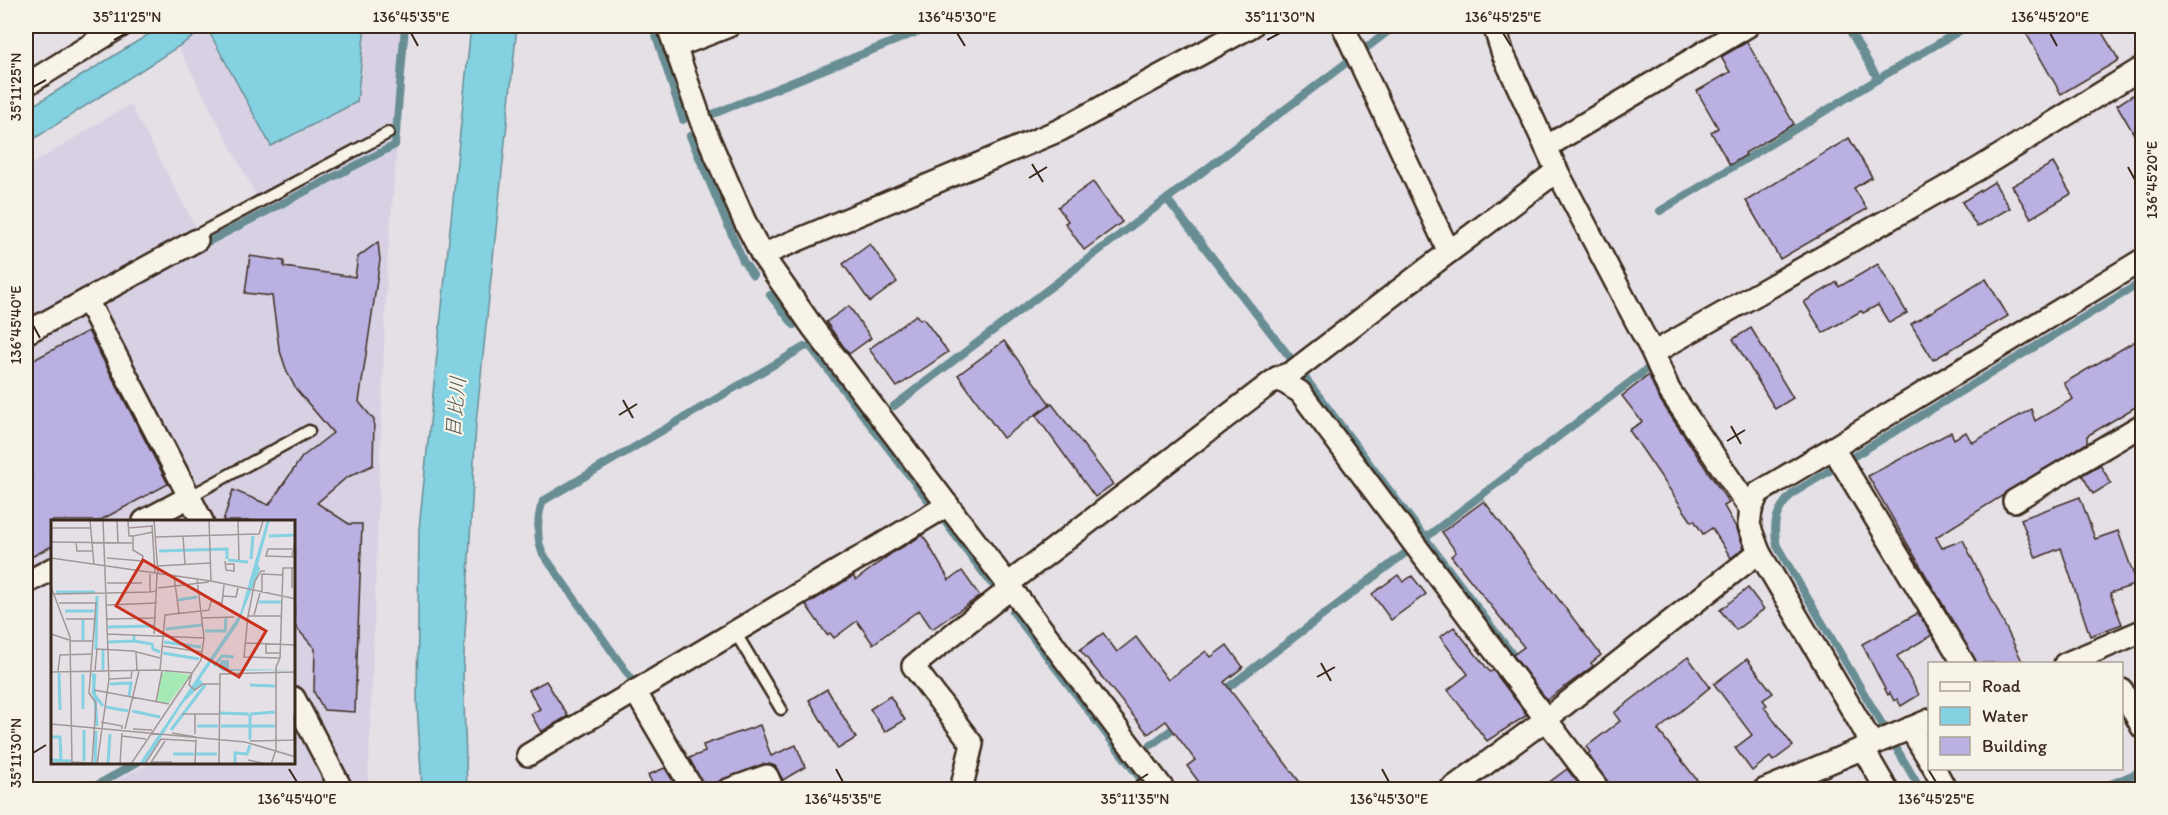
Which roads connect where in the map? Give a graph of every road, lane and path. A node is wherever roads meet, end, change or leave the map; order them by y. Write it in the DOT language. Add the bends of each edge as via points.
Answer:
graph roads {
  1 [pos="121,26"];
  2 [pos="668,26"];
  3 [pos="729,26"];
  4 [pos="1252,26"];
  5 [pos="1343,26"];
  6 [pos="1494,26"];
  7 [pos="1748,26"];
  8 [pos="675,46"];
  9 [pos="2140,75"];
  10 [pos="26,85"];
  11 [pos="388,133"];
  12 [pos="1546,147"];
  13 [pos="1557,171"];
  14 [pos="197,240"];
  15 [pos="1449,252"];
  16 [pos="762,255"];
  17 [pos="2142,260"];
  18 [pos="87,300"];
  19 [pos="26,333"];
  20 [pos="1653,353"];
  21 [pos="1277,378"];
  22 [pos="2142,425"];
  23 [pos="309,431"];
  24 [pos="1834,450"];
  25 [pos="189,497"];
  26 [pos="2014,501"];
  27 [pos="948,505"];
  28 [pos="1751,510"];
  29 [pos="146,520"];
  30 [pos="201,520"];
  31 [pos="1759,552"];
  32 [pos="51,570"];
  33 [pos="26,583"];
  34 [pos="1009,586"];
  35 [pos="2142,631"];
  36 [pos="735,632"];
  37 [pos="2103,656"];
  38 [pos="1963,662"];
  39 [pos="2070,662"];
  40 [pos="635,691"];
  41 [pos="2123,694"];
  42 [pos="296,702"];
  43 [pos="781,709"];
  44 [pos="1545,720"];
  45 [pos="1928,720"];
  46 [pos="2142,727"];
  47 [pos="1905,731"];
  48 [pos="1872,746"];
  49 [pos="528,755"];
  50 [pos="1928,760"];
  51 [pos="1935,770"];
  52 [pos="342,789"];
  53 [pos="693,789"];
  54 [pos="728,789"];
  55 [pos="773,789"];
  56 [pos="961,789"];
  57 [pos="1164,789"];
  58 [pos="1450,789"];
  59 [pos="1599,789"];
  60 [pos="1764,789"];
  61 [pos="1887,789"];
  62 [pos="1946,789"];
  1 -- 10 [label="street"];
  2 -- 8 [label="street"];
  3 -- 8 [label="street"];
  4 -- 16 [label="street" via="1060,130"];
  5 -- 15 [label="street"];
  6 -- 12 [label="street"];
  7 -- 12 [label="street"];
  8 -- 16 [label="street" via="701,121"];
  9 -- 20 [label="street"];
  11 -- 14 [label="lane" via="199,234"];
  12 -- 13 [label="street"];
  13 -- 15 [label="street"];
  13 -- 20 [label="street"];
  14 -- 18 [label="street"];
  15 -- 21 [label="street" via="1292,373"];
  16 -- 27 [label="street"];
  17 -- 24 [label="street"];
  18 -- 19 [label="street"];
  18 -- 25 [label="street"];
  20 -- 28 [label="street" via="1669,390"];
  21 -- 34 [label="street"];
  21 -- 44 [label="street" via="1300,392"];
  22 -- 26 [label="street"];
  23 -- 25 [label="lane"];
  24 -- 28 [label="street" via="1758,493"];
  24 -- 38 [label="street"];
  25 -- 29 [label="street"];
  25 -- 30 [label="street"];
  27 -- 34 [label="street"];
  27 -- 36 [label="street"];
  28 -- 31 [label="street" via="1749,525"];
  31 -- 44 [label="street"];
  31 -- 48 [label="street"];
  32 -- 33 [label="street"];
  34 -- 56 [label="street" via="913,666 972,744"];
  34 -- 57 [label="street"];
  35 -- 37 [label="street"];
  36 -- 40 [label="street"];
  36 -- 43 [label="lane"];
  37 -- 39 [label="street"];
  40 -- 49 [label="street"];
  40 -- 53 [label="street"];
  41 -- 46 [label="street"];
  42 -- 52 [label="street"];
  44 -- 58 [label="street"];
  44 -- 59 [label="street"];
  45 -- 47 [label="street"];
  47 -- 48 [label="street"];
  47 -- 50 [label="street"];
  48 -- 60 [label="street"];
  48 -- 61 [label="street"];
  51 -- 62 [label="street"];
  54 -- 55 [label="street" via="767,776"];
}
